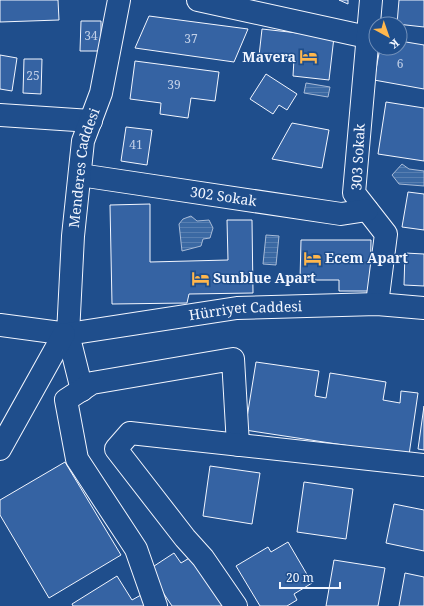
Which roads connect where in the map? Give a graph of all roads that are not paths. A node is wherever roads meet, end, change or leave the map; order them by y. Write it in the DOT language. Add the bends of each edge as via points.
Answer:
graph roads {
  1 [pos="119,0"];
  2 [pos="198,0"];
  3 [pos="371,0"];
  4 [pos="367,37"];
  5 [pos="0,115"];
  6 [pos="91,121"];
  7 [pos="80,175"];
  8 [pos="367,210"];
  9 [pos="376,304"];
  10 [pos="424,308"];
  11 [pos="0,325"];
  12 [pos="66,334"];
  13 [pos="82,390"];
  14 [pos="238,445"];
  15 [pos="0,449"];
  16 [pos="424,465"];
  17 [pos="156,606"];
  18 [pos="236,606"];
  1 -- 6 [label="street, Menderes Caddesi" via="102,93"];
  2 -- 4 [label="street"];
  3 -- 4 [label="street, 303 Sokak"];
  4 -- 8 [label="street, 303 Sokak" via="354,194"];
  5 -- 6 [label="street"];
  6 -- 7 [label="street, Menderes Caddesi" via="83,141"];
  7 -- 8 [label="street, 302 Sokak" via="341,214"];
  7 -- 12 [label="street, Menderes Caddesi"];
  8 -- 9 [label="street, 303 Sokak" via="386,234"];
  9 -- 10 [label="street, Hürriyet Caddesi"];
  9 -- 12 [label="street, Hürriyet Caddesi" via="237,308"];
  11 -- 12 [label="street, Hürriyet Caddesi"];
  12 -- 13 [label="street"];
  12 -- 15 [label="street"];
  13 -- 14 [label="street" via="92,383 233,359"];
  13 -- 17 [label="street" via="66,400 77,459 136,549"];
  14 -- 16 [label="street"];
  14 -- 18 [label="street" via="130,433 116,450 203,558"];
}
